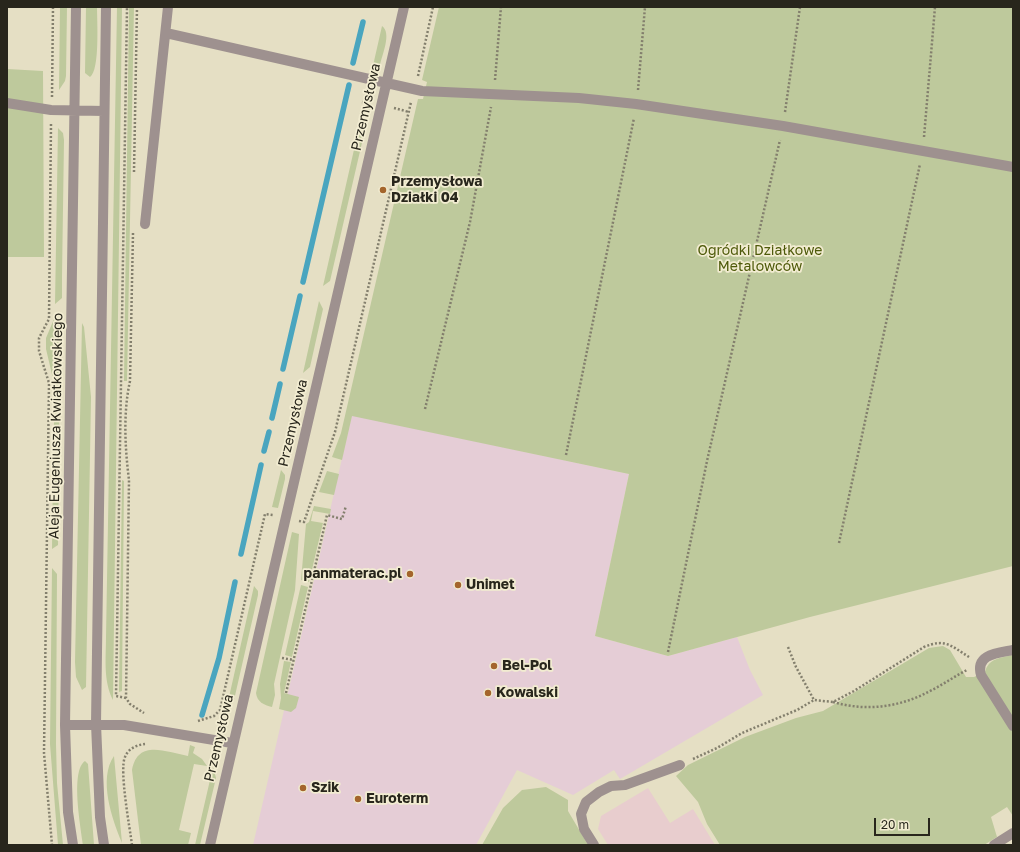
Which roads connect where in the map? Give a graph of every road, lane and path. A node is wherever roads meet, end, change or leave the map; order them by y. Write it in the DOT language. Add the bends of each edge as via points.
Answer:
graph roads {
  1 [pos="53,7"];
  2 [pos="76,7"];
  3 [pos="106,7"];
  4 [pos="127,7"];
  5 [pos="137,7"];
  6 [pos="168,7"];
  7 [pos="404,7"];
  8 [pos="433,7"];
  9 [pos="501,7"];
  10 [pos="645,7"];
  11 [pos="800,7"];
  12 [pos="935,7"];
  13 [pos="166,32"];
  14 [pos="416,81"];
  15 [pos="387,82"];
  16 [pos="494,94"];
  17 [pos="412,98"];
  18 [pos="7,103"];
  19 [pos="636,104"];
  20 [pos="390,108"];
  21 [pos="51,110"];
  22 [pos="75,110"];
  23 [pos="104,111"];
  24 [pos="409,112"];
  25 [pos="783,126"];
  26 [pos="923,150"];
  27 [pos="1013,167"];
  28 [pos="134,178"];
  29 [pos="145,224"];
  30 [pos="133,232"];
  31 [pos="426,409"];
  32 [pos="566,455"];
  33 [pos="346,506"];
  34 [pos="276,516"];
  35 [pos="304,522"];
  36 [pos="839,543"];
  37 [pos="788,647"];
  38 [pos="1013,650"];
  39 [pos="668,652"];
  40 [pos="282,658"];
  41 [pos="294,660"];
  42 [pos="980,664"];
  43 [pos="286,693"];
  44 [pos="126,698"];
  45 [pos="814,700"];
  46 [pos="833,702"];
  47 [pos="150,714"];
  48 [pos="194,721"];
  49 [pos="96,724"];
  50 [pos="65,726"];
  51 [pos="1013,726"];
  52 [pos="232,743"];
  53 [pos="148,744"];
  54 [pos="680,765"];
  55 [pos="1013,833"];
  56 [pos="52,845"];
  57 [pos="73,845"];
  58 [pos="104,845"];
  59 [pos="132,845"];
  60 [pos="210,845"];
  61 [pos="594,845"];
  62 [pos="994,845"];
  1 -- 21 [label="path"];
  2 -- 22 [label="street, Aleja Eugeniusza Kwiatkowskiego"];
  3 -- 23 [label="street"];
  4 -- 44 [label="path" via="116,689 116,696"];
  5 -- 28 [label="path"];
  6 -- 13 [label="street"];
  7 -- 15 [label="street, Przemysłowa"];
  8 -- 14 [label="path"];
  9 -- 16 [label="path"];
  10 -- 19 [label="path"];
  11 -- 25 [label="path"];
  12 -- 26 [label="path"];
  13 -- 15 [label="street"];
  13 -- 29 [label="street"];
  15 -- 16 [label="street" via="422,91"];
  15 -- 52 [label="street, Przemysłowa"];
  16 -- 19 [label="street"];
  16 -- 31 [label="path" via="470,222"];
  17 -- 24 [label="path"];
  18 -- 21 [label="street"];
  19 -- 25 [label="street"];
  19 -- 32 [label="path"];
  20 -- 24 [label="path"];
  21 -- 22 [label="street"];
  21 -- 56 [label="path" via="48,320 39,338 39,345 49,383 44,747"];
  22 -- 23 [label="street"];
  22 -- 50 [label="street, Aleja Eugeniusza Kwiatkowskiego"];
  23 -- 49 [label="street"];
  24 -- 35 [label="path" via="336,432"];
  25 -- 26 [label="street"];
  25 -- 39 [label="path" via="709,453"];
  26 -- 27 [label="street"];
  26 -- 36 [label="path"];
  30 -- 44 [label="path" via="130,381 127,393 125,446 128,480"];
  33 -- 41 [label="path" via="342,519 328,516"];
  34 -- 48 [label="path" via="265,514 220,710 207,719"];
  37 -- 45 [label="path"];
  38 -- 42 [label="street" via="988,656"];
  40 -- 41 [label="path"];
  41 -- 43 [label="path"];
  42 -- 46 [label="path" via="932,690 898,704 874,708 851,707"];
  42 -- 46 [label="path" via="948,643 932,644"];
  42 -- 51 [label="street" via="981,675"];
  44 -- 47 [label="path" via="143,713"];
  45 -- 46 [label="path"];
  45 -- 54 [label="path"];
  49 -- 50 [label="street"];
  49 -- 52 [label="street" via="124,725"];
  49 -- 58 [label="street" via="100,817"];
  50 -- 57 [label="street, Aleja Eugeniusza Kwiatkowskiego" via="68,812"];
  52 -- 60 [label="street, Przemysłowa"];
  53 -- 59 [label="path" via="131,749 124,758 123,772"];
  54 -- 61 [label="street" via="625,785 610,786 586,802 581,814 584,829"];
  55 -- 62 [label="street"];
}
